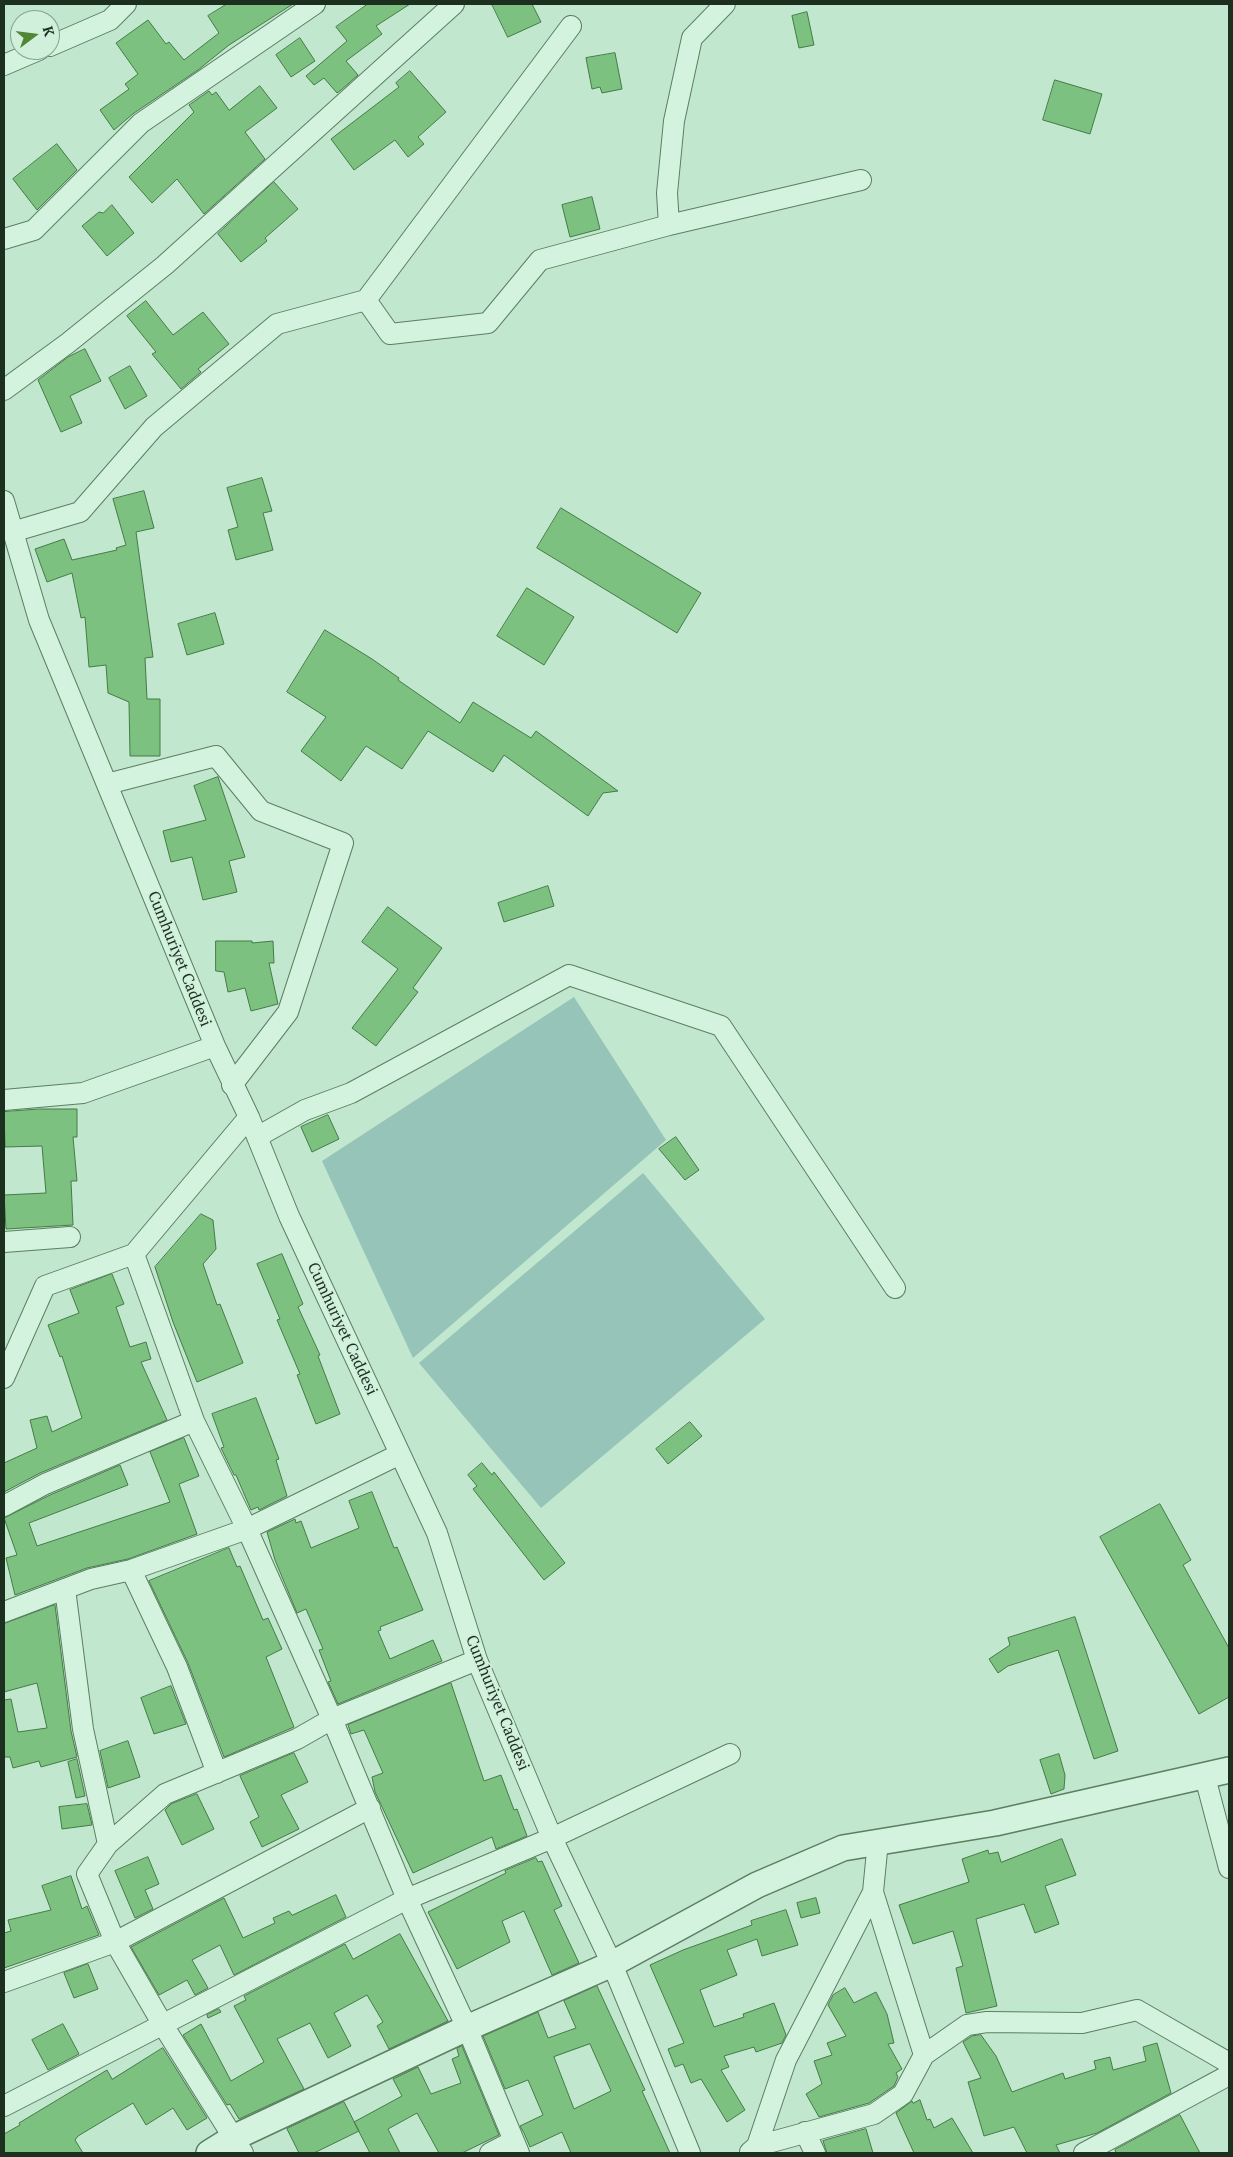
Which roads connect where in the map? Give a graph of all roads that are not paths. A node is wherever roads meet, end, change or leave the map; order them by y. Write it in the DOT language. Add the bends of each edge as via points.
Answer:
graph roads {
  1 [pos="126,4"];
  2 [pos="314,4"];
  3 [pos="454,4"];
  4 [pos="725,4"];
  5 [pos="571,26"];
  6 [pos="60,42"];
  7 [pos="16,60"];
  8 [pos="4,65"];
  9 [pos="860,180"];
  10 [pos="669,225"];
  11 [pos="4,239"];
  12 [pos="366,300"];
  13 [pos="4,390"];
  14 [pos="4,500"];
  15 [pos="12,532"];
  16 [pos="107,784"];
  17 [pos="215,1046"];
  18 [pos="232,1085"];
  19 [pos="4,1100"];
  20 [pos="249,1117"];
  21 [pos="257,1137"];
  22 [pos="70,1237"];
  23 [pos="4,1242"];
  24 [pos="134,1254"];
  25 [pos="895,1288"];
  26 [pos="4,1378"];
  27 [pos="194,1421"];
  28 [pos="400,1454"];
  29 [pos="4,1506"];
  30 [pos="247,1529"];
  31 [pos="131,1570"];
  32 [pos="65,1589"];
  33 [pos="4,1612"];
  34 [pos="477,1660"];
  35 [pos="332,1719"];
  36 [pos="730,1754"];
  37 [pos="1229,1770"];
  38 [pos="216,1773"];
  39 [pos="1205,1777"];
  40 [pos="370,1808"];
  41 [pos="552,1838"];
  42 [pos="878,1841"];
  43 [pos="108,1844"];
  44 [pos="1229,1868"];
  45 [pos="873,1892"];
  46 [pos="408,1899"];
  47 [pos="115,1942"];
  48 [pos="612,1964"];
  49 [pos="4,1982"];
  50 [pos="163,2025"];
  51 [pos="467,2028"];
  52 [pos="924,2055"];
  53 [pos="1229,2063"];
  54 [pos="1229,2075"];
  55 [pos="4,2106"];
  56 [pos="805,2132"];
  57 [pos="238,2146"];
  58 [pos="516,2147"];
  59 [pos="752,2150"];
  60 [pos="209,2153"];
  61 [pos="490,2153"];
  62 [pos="690,2153"];
  63 [pos="815,2153"];
  64 [pos="1084,2153"];
  1 -- 6 [label="street" via="110,20"];
  2 -- 11 [label="street" via="141,123 34,230"];
  3 -- 13 [label="street" via="165,265"];
  4 -- 10 [label="street" via="692,38 674,121 666,193"];
  5 -- 12 [label="street"];
  7 -- 8 [label="street"];
  9 -- 10 [label="street"];
  10 -- 12 [label="street" via="540,260 488,323 390,334"];
  12 -- 15 [label="street" via="277,324 154,427 80,512"];
  14 -- 15 [label="street, Cumhuriyet Caddesi"];
  15 -- 16 [label="street, Cumhuriyet Caddesi" via="39,620"];
  16 -- 17 [label="street, Cumhuriyet Caddesi"];
  16 -- 18 [label="street" via="216,756 261,811 344,844 288,1012"];
  17 -- 18 [label="street, Cumhuriyet Caddesi"];
  17 -- 19 [label="street" via="82,1093"];
  18 -- 20 [label="street, Cumhuriyet Caddesi"];
  20 -- 21 [label="street, Cumhuriyet Caddesi"];
  20 -- 24 [label="street"];
  21 -- 25 [label="street" via="305,1110 351,1092 570,975 722,1026"];
  21 -- 28 [label="street, Cumhuriyet Caddesi" via="289,1216"];
  22 -- 23 [label="street"];
  24 -- 26 [label="street" via="45,1286"];
  24 -- 27 [label="street"];
  27 -- 29 [label="street" via="45,1484"];
  27 -- 30 [label="street"];
  28 -- 30 [label="street"];
  28 -- 34 [label="street, Cumhuriyet Caddesi" via="437,1533"];
  30 -- 31 [label="street"];
  30 -- 35 [label="street"];
  31 -- 32 [label="street"];
  31 -- 38 [label="street" via="177,1667"];
  32 -- 33 [label="street"];
  32 -- 43 [label="street" via="83,1729"];
  34 -- 35 [label="street"];
  34 -- 41 [label="street, Cumhuriyet Caddesi"];
  35 -- 38 [label="street" via="297,1739"];
  35 -- 40 [label="street"];
  36 -- 41 [label="street"];
  37 -- 39 [label="street"];
  38 -- 43 [label="street" via="165,1794"];
  39 -- 42 [label="street" via="995,1823"];
  39 -- 44 [label="street"];
  40 -- 46 [label="street"];
  40 -- 47 [label="street"];
  41 -- 46 [label="street"];
  41 -- 48 [label="street, Cumhuriyet Caddesi"];
  42 -- 45 [label="street"];
  42 -- 48 [label="street" via="843,1848 757,1885"];
  43 -- 47 [label="street" via="87,1874"];
  45 -- 52 [label="street"];
  45 -- 59 [label="street" via="786,2060"];
  46 -- 50 [label="street"];
  46 -- 51 [label="street"];
  47 -- 49 [label="street"];
  47 -- 50 [label="street"];
  48 -- 51 [label="street"];
  48 -- 62 [label="street, Cumhuriyet Caddesi"];
  50 -- 55 [label="street"];
  50 -- 57 [label="street"];
  51 -- 57 [label="street"];
  51 -- 58 [label="street"];
  52 -- 53 [label="street" via="967,2025 988,2022 1082,2023 1137,2010"];
  52 -- 56 [label="street" via="903,2094 874,2114"];
  54 -- 64 [label="street"];
  56 -- 59 [label="street"];
  56 -- 63 [label="street"];
  57 -- 60 [label="street"];
  58 -- 61 [label="street"];
}
